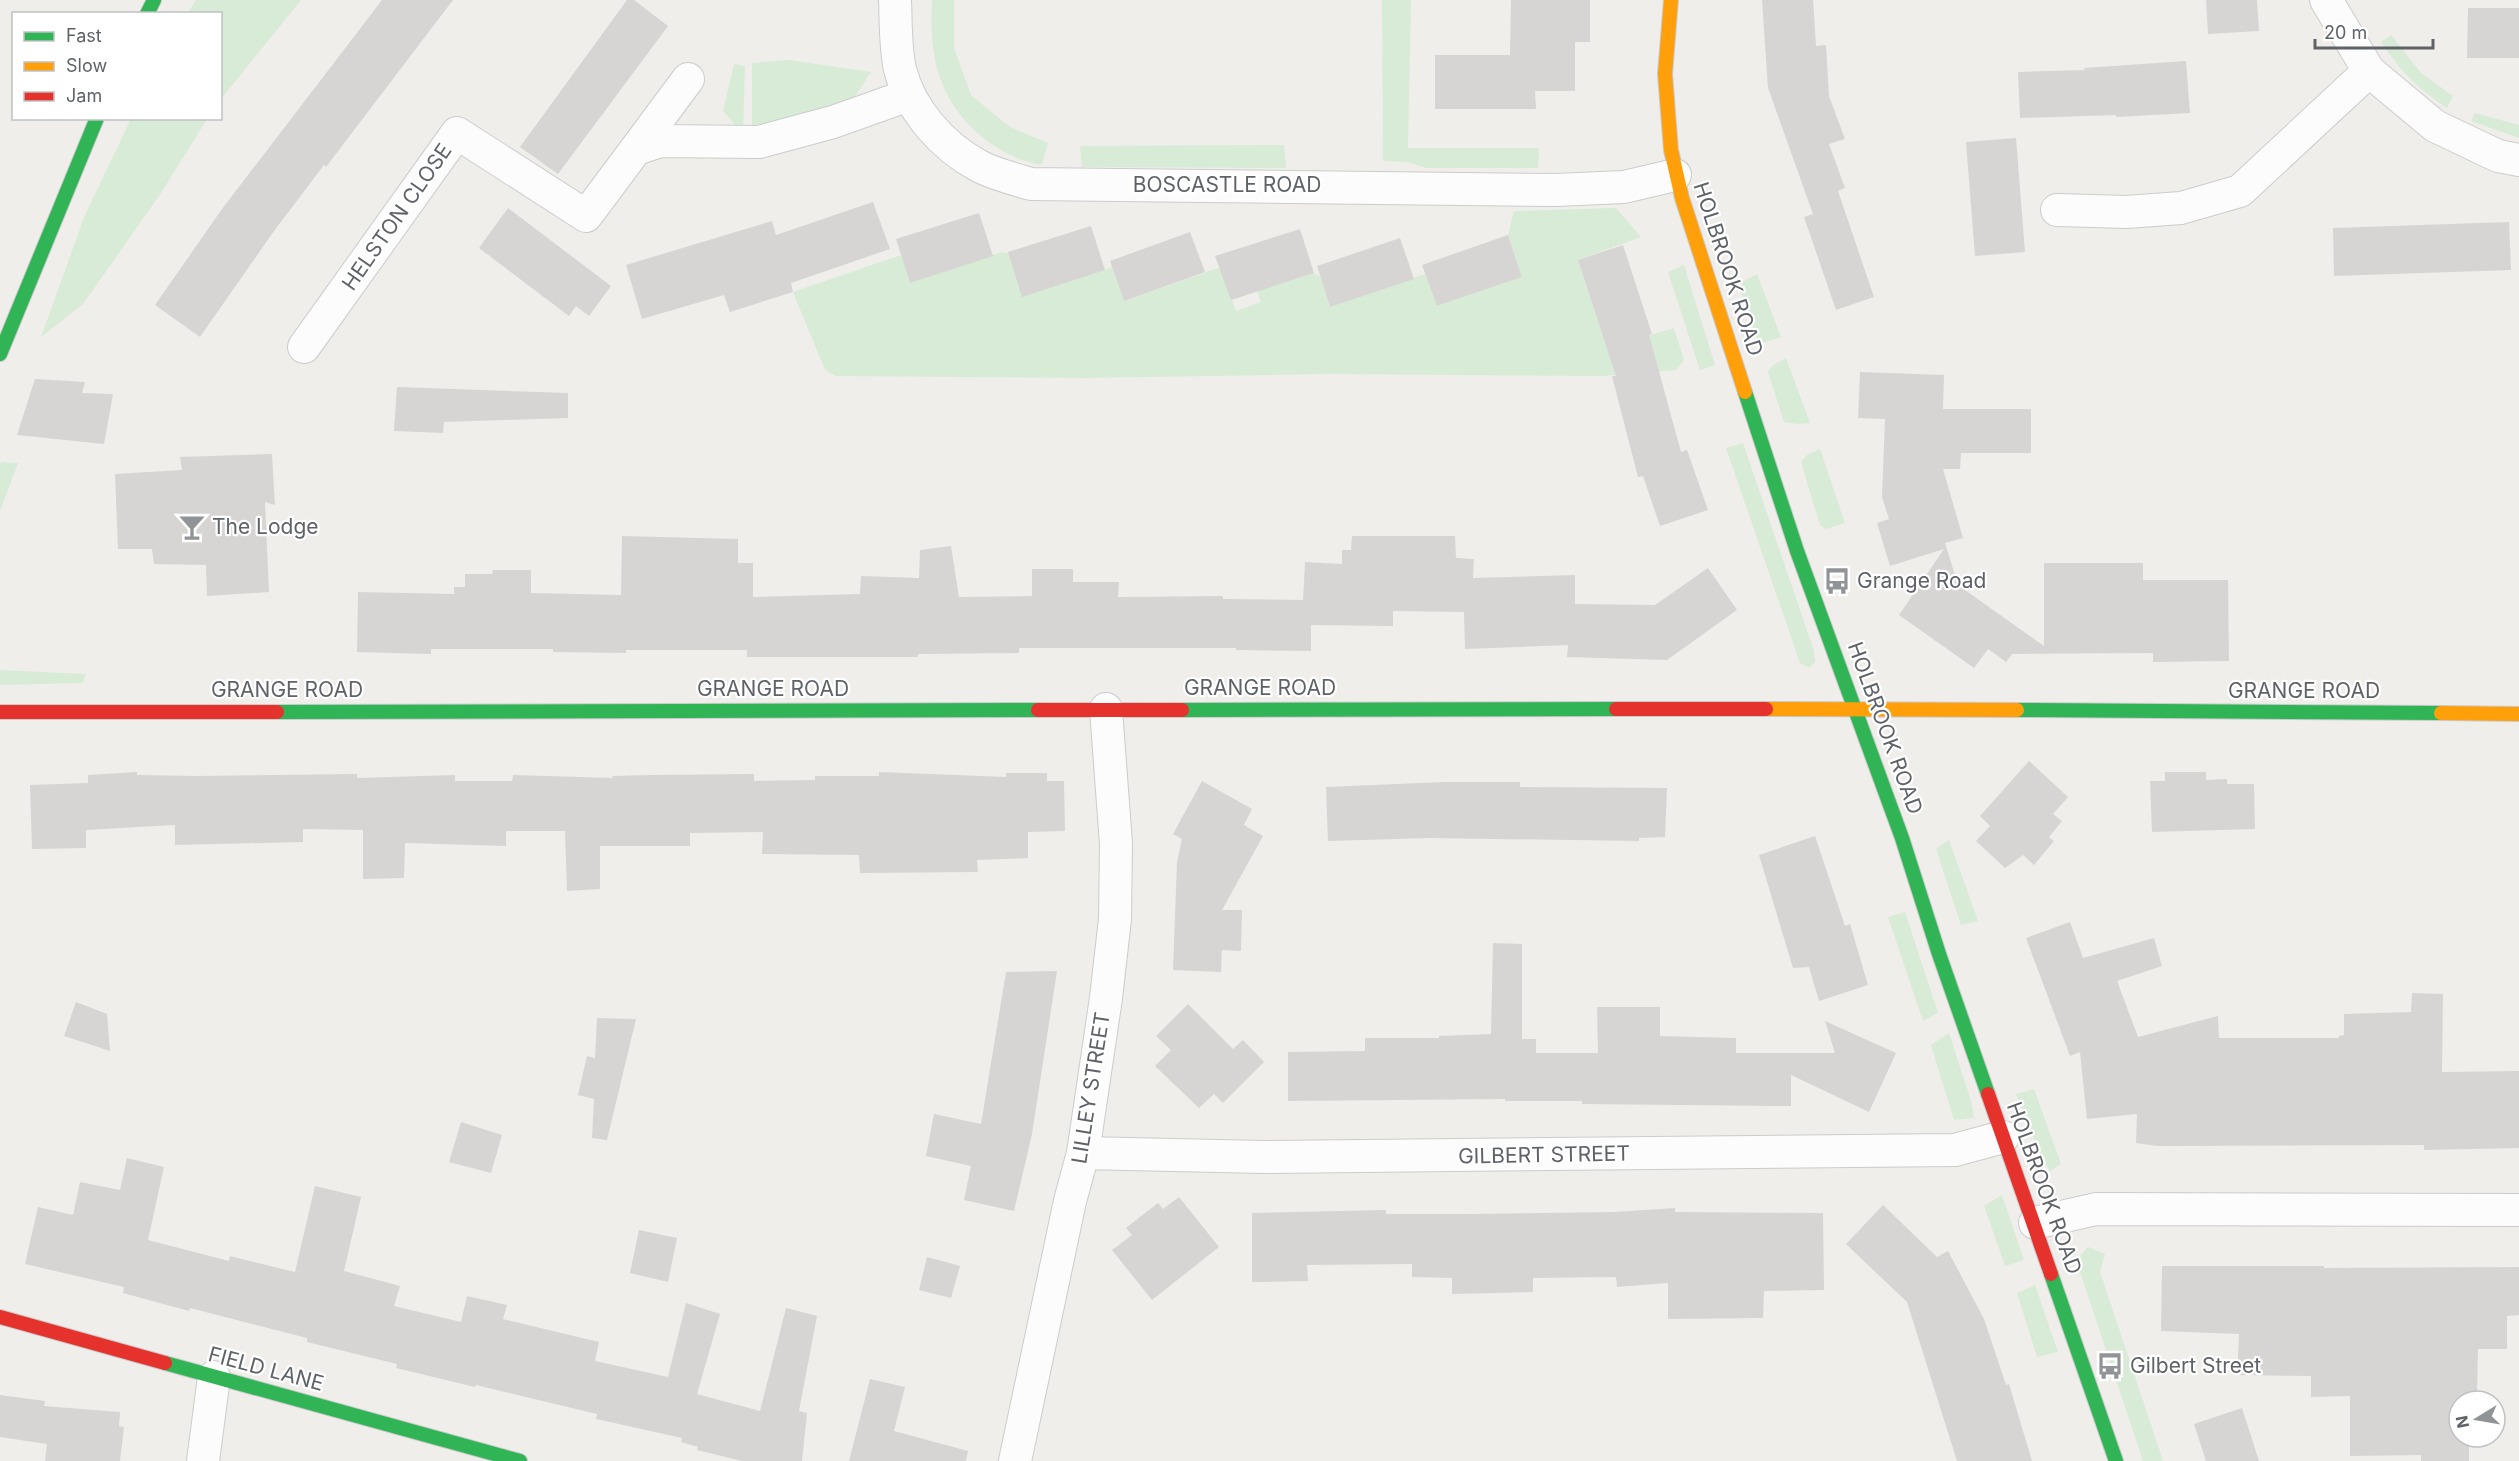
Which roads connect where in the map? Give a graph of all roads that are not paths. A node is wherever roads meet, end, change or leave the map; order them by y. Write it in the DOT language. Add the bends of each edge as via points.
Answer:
graph roads {
  1 [pos="895,0"];
  2 [pos="1671,0"];
  3 [pos="2326,0"];
  4 [pos="2369,71"];
  5 [pos="688,79"];
  6 [pos="909,95"];
  7 [pos="96,120"];
  8 [pos="636,149"];
  9 [pos="2519,160"];
  10 [pos="1675,175"];
  11 [pos="2057,210"];
  12 [pos="304,347"];
  13 [pos="0,354"];
  14 [pos="1106,709"];
  15 [pos="1856,710"];
  16 [pos="0,712"];
  17 [pos="2519,714"];
  18 [pos="2003,1137"];
  19 [pos="1083,1153"];
  20 [pos="2519,1210"];
  21 [pos="2035,1223"];
  22 [pos="0,1317"];
  23 [pos="214,1377"];
  24 [pos="203,1461"];
  25 [pos="520,1461"];
  26 [pos="1014,1461"];
  27 [pos="2116,1461"];
  1 -- 6 [label="street, BOSCASTLE ROAD" via="899,68"];
  2 -- 10 [label="street, HOLBROOK ROAD" via="1666,29 1666,92"];
  3 -- 4 [label="street"];
  4 -- 9 [label="street" via="2435,126 2498,156"];
  4 -- 11 [label="street" via="2240,191 2181,208 2126,212"];
  5 -- 8 [label="street, HELSTON CLOSE"];
  6 -- 8 [label="street" via="833,122 759,142 660,141"];
  6 -- 10 [label="street, BOSCASTLE ROAD" via="930,128 961,154 980,167 1031,184 1556,190 1624,187"];
  7 -- 13 [label="street"];
  8 -- 12 [label="street, HELSTON CLOSE" via="586,216 456,133"];
  10 -- 15 [label="street, HOLBROOK ROAD" via="1797,551"];
  14 -- 15 [label="street, GRANGE ROAD"];
  14 -- 16 [label="street, GRANGE ROAD"];
  14 -- 19 [label="street, LILLEY STREET" via="1116,844 1115,918"];
  15 -- 17 [label="street, GRANGE ROAD"];
  15 -- 18 [label="street, HOLBROOK ROAD"];
  18 -- 19 [label="street, GILBERT STREET" via="1955,1150 1275,1157"];
  18 -- 21 [label="street, HOLBROOK ROAD"];
  19 -- 26 [label="street, LILLEY STREET"];
  20 -- 21 [label="street" via="2096,1209"];
  21 -- 27 [label="street, HOLBROOK ROAD"];
  22 -- 23 [label="street, FIELD LANE"];
  23 -- 24 [label="street"];
  23 -- 25 [label="street, FIELD LANE"];
}
